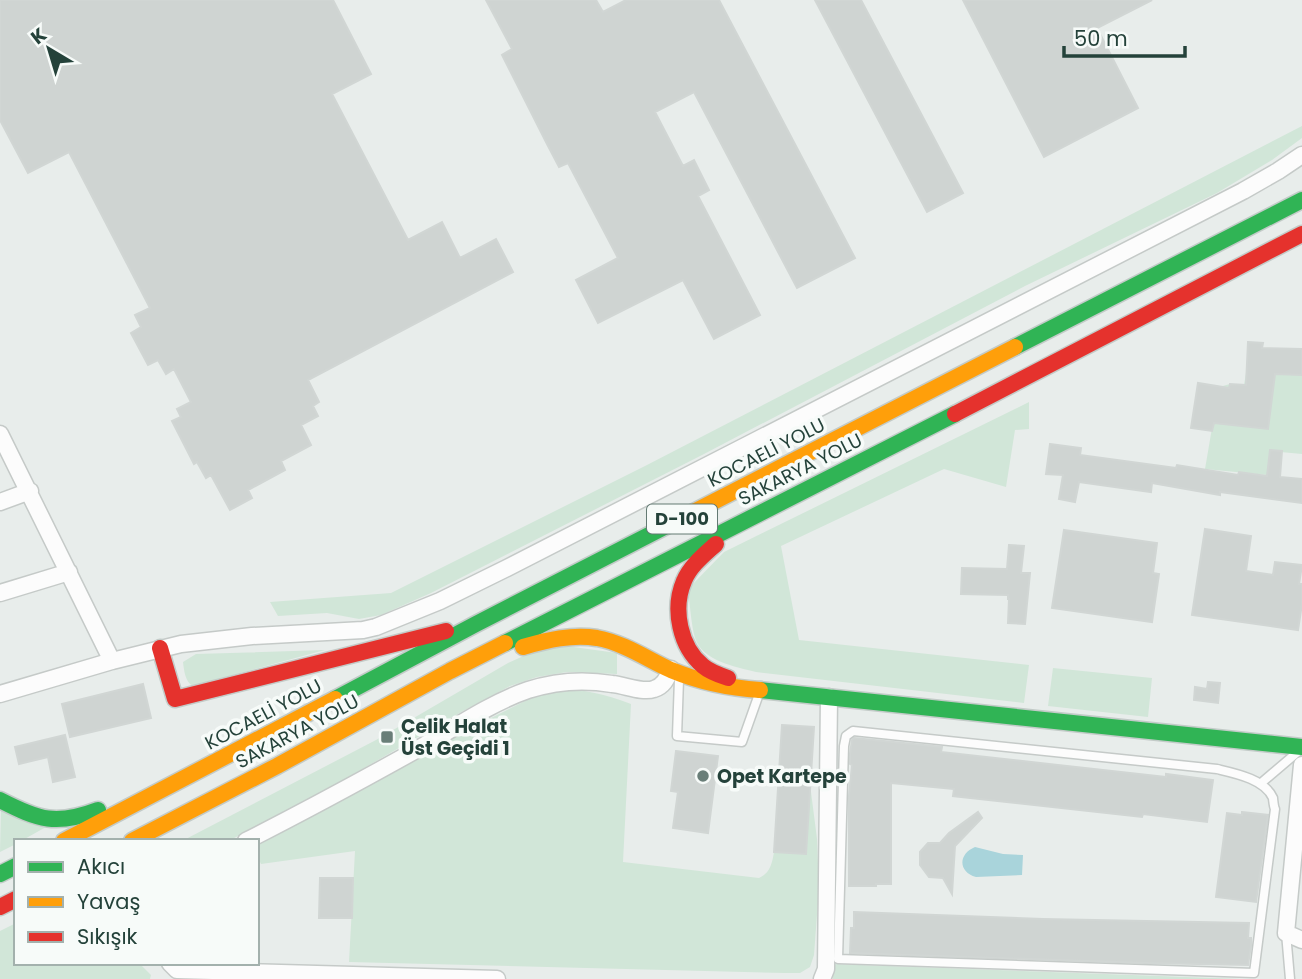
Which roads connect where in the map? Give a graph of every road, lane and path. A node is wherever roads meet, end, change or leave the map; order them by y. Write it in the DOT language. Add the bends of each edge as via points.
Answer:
graph roads {
  1 [pos="1302,155"];
  2 [pos="1302,200"];
  3 [pos="1302,234"];
  4 [pos="0,434"];
  5 [pos="30,491"];
  6 [pos="0,502"];
  7 [pos="737,526"];
  8 [pos="69,572"];
  9 [pos="0,593"];
  10 [pos="476,624"];
  11 [pos="160,648"];
  12 [pos="112,661"];
  13 [pos="450,671"];
  14 [pos="675,671"];
  15 [pos="760,690"];
  16 [pos="0,694"];
  17 [pos="829,697"];
  18 [pos="1302,747"];
  19 [pos="223,758"];
  20 [pos="1302,765"];
  21 [pos="1260,784"];
  22 [pos="0,800"];
  23 [pos="68,839"];
  24 [pos="136,839"];
  25 [pos="250,839"];
  26 [pos="1286,933"];
  27 [pos="1302,940"];
  28 [pos="174,971"];
  29 [pos="498,979"];
  30 [pos="822,979"];
  31 [pos="1290,979"];
  1 -- 11 [label="street" via="1243,191 440,601 363,630 252,636"];
  2 -- 10 [label="main road, KOCAELİ YOLU / D-100"];
  3 -- 7 [label="main road, SAKARYA YOLU / D-100"];
  4 -- 5 [label="street"];
  5 -- 6 [label="street"];
  5 -- 8 [label="street"];
  7 -- 13 [label="main road, SAKARYA YOLU / D-100"];
  7 -- 15 [label="main road" via="689,574 679,597 679,618 686,642 702,666"];
  8 -- 9 [label="street"];
  8 -- 12 [label="street"];
  10 -- 11 [label="main road" via="175,699"];
  10 -- 19 [label="main road, KOCAELİ YOLU / D-100"];
  11 -- 12 [label="street"];
  12 -- 16 [label="street"];
  13 -- 14 [label="main road" via="526,646 578,637 605,640"];
  13 -- 24 [label="main road, SAKARYA YOLU / D-100"];
  14 -- 15 [label="main road" via="723,687"];
  14 -- 15 [label="lane" via="677,736 742,742"];
  14 -- 25 [label="street" via="658,688 648,690 575,681 524,691"];
  15 -- 17 [label="main road"];
  17 -- 18 [label="main road"];
  17 -- 30 [label="street" via="826,969"];
  18 -- 21 [label="lane"];
  19 -- 22 [label="main road" via="69,820 37,818"];
  19 -- 23 [label="main road, KOCAELİ YOLU / D-100"];
  20 -- 26 [label="street"];
  21 -- 21 [label="lane" via="1217,769 853,731 844,746 838,959 1254,973 1275,809 1273,798"];
  26 -- 27 [label="street"];
  26 -- 31 [label="lane"];
  28 -- 29 [label="street"];
}
